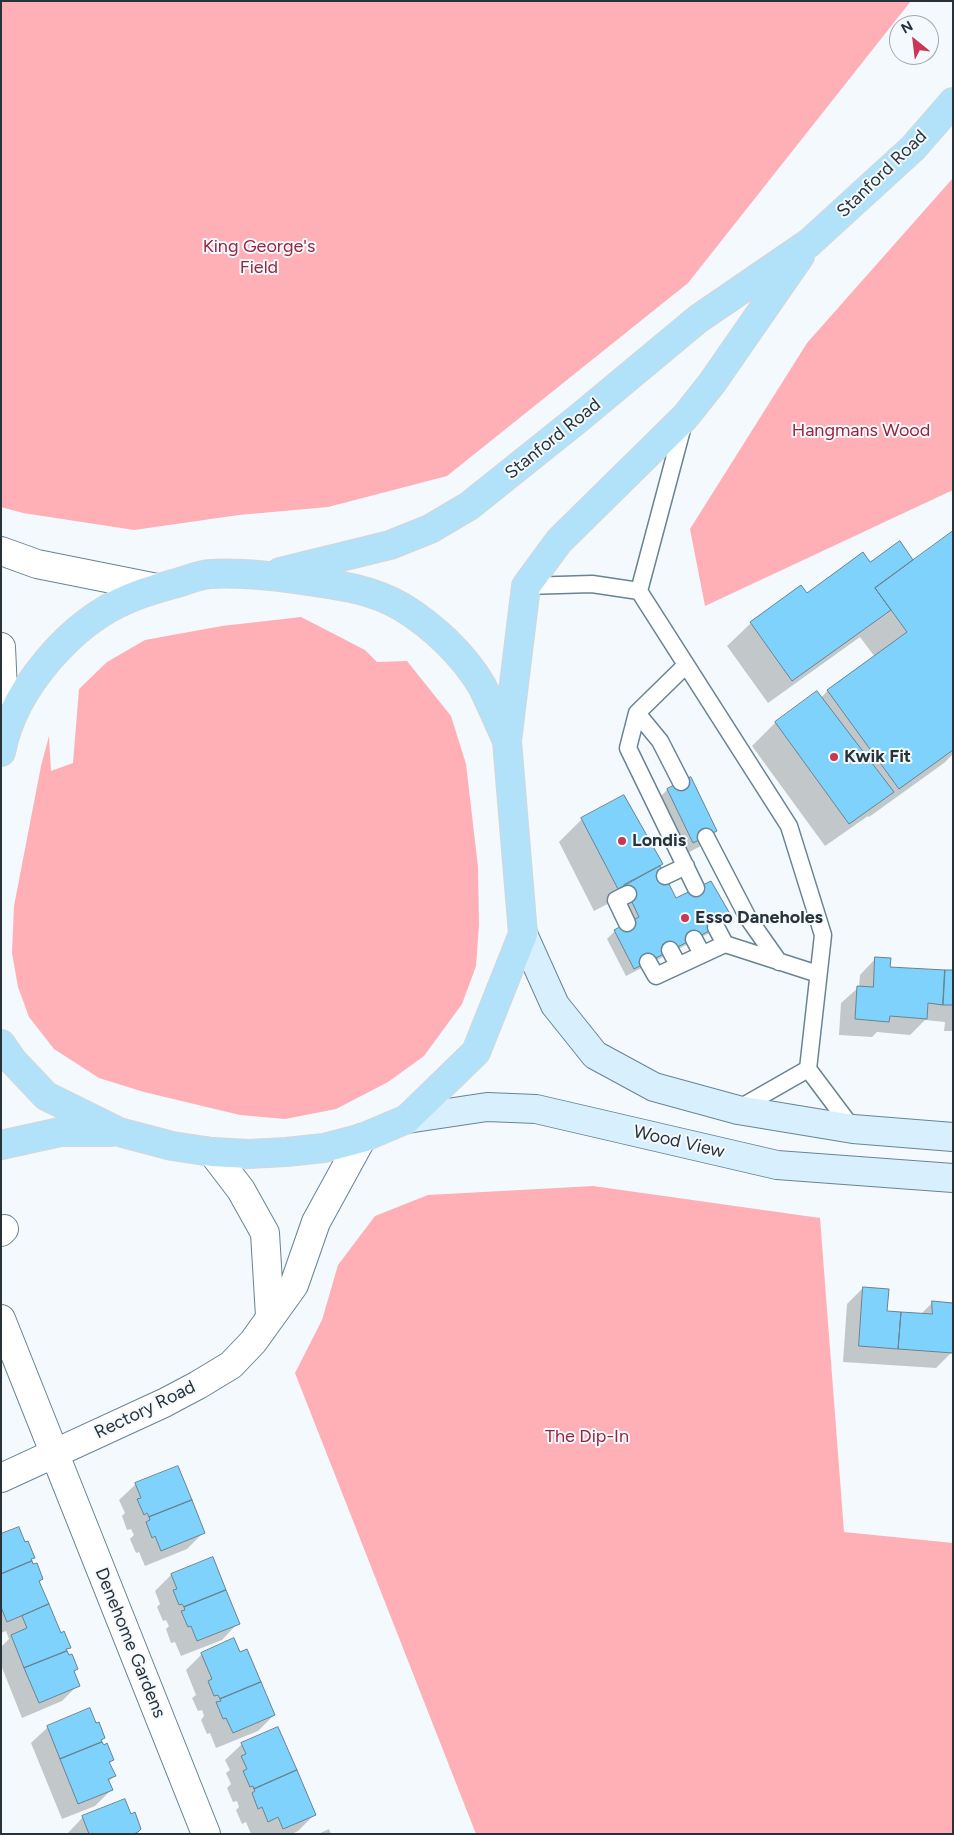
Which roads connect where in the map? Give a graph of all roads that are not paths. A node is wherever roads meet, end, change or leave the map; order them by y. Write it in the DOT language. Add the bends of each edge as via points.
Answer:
graph roads {
  1 [pos="953,102"];
  2 [pos="809,243"];
  3 [pos="685,417"];
  4 [pos="1,552"];
  5 [pos="266,575"];
  6 [pos="526,586"];
  7 [pos="157,588"];
  8 [pos="639,591"];
  9 [pos="1,647"];
  10 [pos="686,665"];
  11 [pos="637,713"];
  12 [pos="507,741"];
  13 [pos="3,743"];
  14 [pos="681,782"];
  15 [pos="706,837"];
  16 [pos="686,866"];
  17 [pos="665,876"];
  18 [pos="696,888"];
  19 [pos="628,894"];
  20 [pos="628,923"];
  21 [pos="716,927"];
  22 [pos="523,934"];
  23 [pos="694,939"];
  24 [pos="725,944"];
  25 [pos="702,954"];
  26 [pos="648,962"];
  27 [pos="779,962"];
  28 [pos="818,974"];
  29 [pos="1,1044"];
  30 [pos="808,1069"];
  31 [pos="738,1110"];
  32 [pos="407,1119"];
  33 [pos="853,1129"];
  34 [pos="119,1132"];
  35 [pos="953,1137"];
  36 [pos="362,1138"];
  37 [pos="1,1145"];
  38 [pos="212,1152"];
  39 [pos="953,1178"];
  40 [pos="270,1316"];
  41 [pos="1,1319"];
  42 [pos="56,1452"];
  43 [pos="1,1478"];
  44 [pos="206,1834"];
  1 -- 2 [label="main road, Stanford Road" via="913,148"];
  2 -- 3 [label="main road, Stanford Road"];
  2 -- 5 [label="main road, Stanford Road" via="698,319 469,506 430,529 390,545"];
  3 -- 6 [label="main road, Stanford Road" via="559,541"];
  3 -- 8 [label="lane"];
  4 -- 7 [label="street" via="37,564"];
  5 -- 7 [label="main road" via="208,574"];
  5 -- 12 [label="main road" via="359,588 400,606 420,619 461,657 481,685"];
  6 -- 8 [label="lane" via="592,584"];
  6 -- 12 [label="main road, Stanford Road"];
  7 -- 13 [label="main road" via="129,598 103,613 50,657 26,690"];
  8 -- 10 [label="lane"];
  9 -- 13 [label="street"];
  10 -- 11 [label="lane"];
  10 -- 28 [label="lane" via="789,826 823,935"];
  11 -- 14 [label="lane" via="660,741"];
  11 -- 16 [label="lane" via="628,748"];
  12 -- 22 [label="main road"];
  15 -- 27 [label="lane" via="748,918"];
  16 -- 17 [label="lane"];
  16 -- 18 [label="lane"];
  19 -- 20 [label="lane" via="616,900"];
  21 -- 24 [label="lane"];
  22 -- 31 [label="main road" via="555,1006 595,1055 654,1087"];
  22 -- 32 [label="main road" via="476,1052"];
  23 -- 25 [label="lane"];
  24 -- 25 [label="lane"];
  24 -- 27 [label="lane"];
  25 -- 26 [label="lane" via="674,958 656,976"];
  27 -- 28 [label="lane"];
  28 -- 30 [label="lane"];
  29 -- 34 [label="main road" via="46,1096"];
  30 -- 31 [label="lane"];
  30 -- 33 [label="lane"];
  31 -- 33 [label="main road"];
  32 -- 36 [label="main road"];
  32 -- 39 [label="main road, Wood View" via="487,1107 536,1109 777,1165"];
  33 -- 35 [label="main road"];
  34 -- 37 [label="main road" via="60,1132"];
  34 -- 38 [label="main road" via="172,1146"];
  36 -- 38 [label="main road" via="324,1148 286,1152"];
  36 -- 40 [label="street, Rectory Road" via="316,1222 294,1285"];
  38 -- 40 [label="street" via="241,1190 265,1233"];
  40 -- 42 [label="street, Rectory Road" via="253,1342 231,1365 164,1403"];
  41 -- 42 [label="street, Denehome Gardens"];
  42 -- 43 [label="street, Rectory Road"];
  42 -- 44 [label="street, Denehome Gardens"];
}
